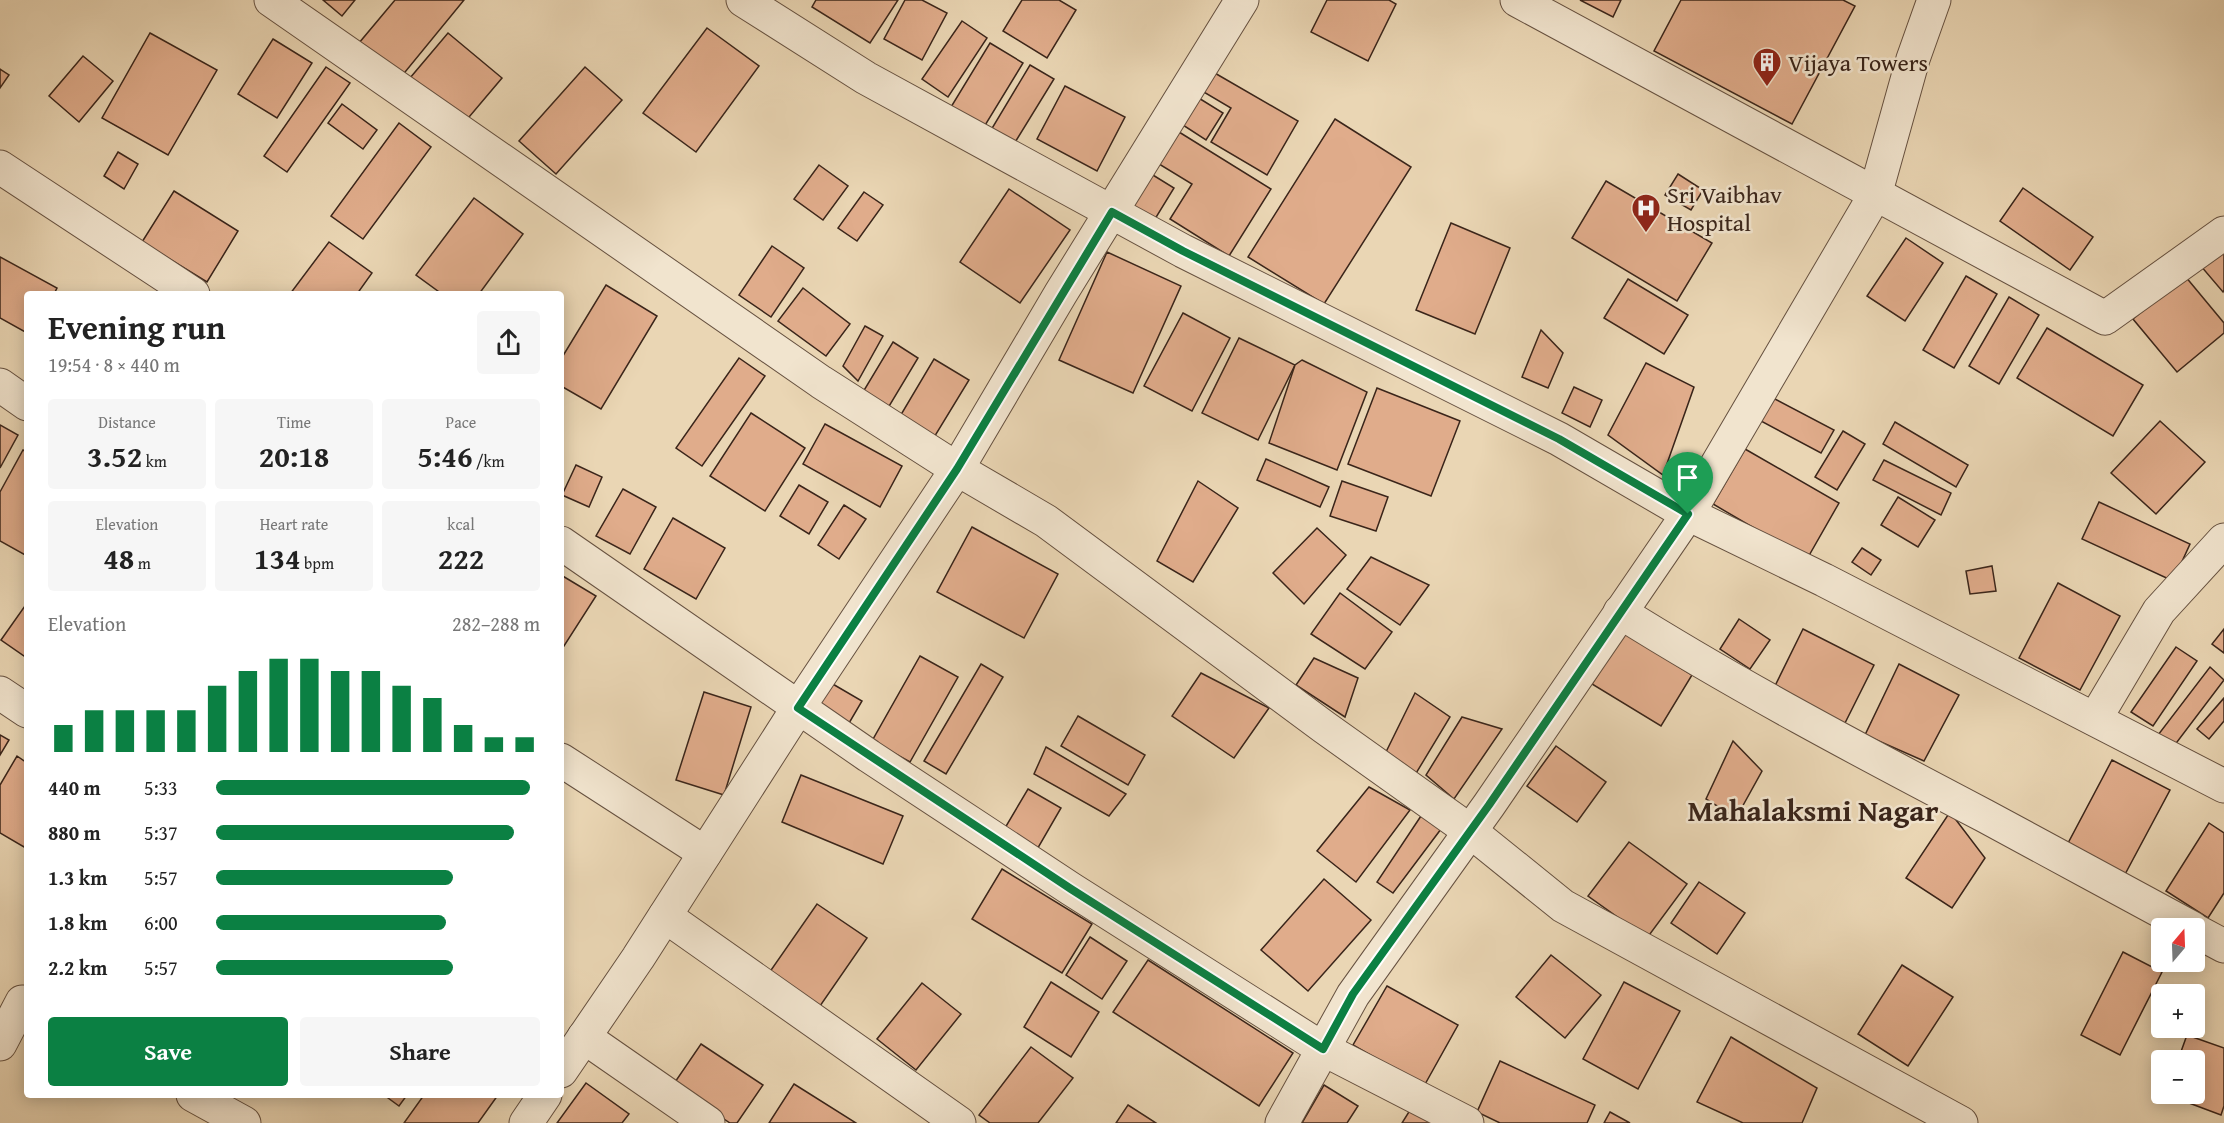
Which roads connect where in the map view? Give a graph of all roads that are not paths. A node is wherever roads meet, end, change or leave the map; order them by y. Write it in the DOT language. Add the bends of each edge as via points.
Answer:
graph roads {
  1 [pos="271,0"];
  2 [pos="743,0"];
  3 [pos="1242,0"];
  4 [pos="1517,0"];
  5 [pos="1934,0"];
  6 [pos="0,167"];
  7 [pos="1875,195"];
  8 [pos="1112,212"];
  9 [pos="2224,233"];
  10 [pos="189,291"];
  11 [pos="0,385"];
  12 [pos="24,402"];
  13 [pos="957,469"];
  14 [pos="1688,514"];
  15 [pos="2224,540"];
  16 [pos="564,545"];
  17 [pos="1620,612"];
  18 [pos="0,693"];
  19 [pos="798,708"];
  20 [pos="24,709"];
  21 [pos="2095,719"];
  22 [pos="564,762"];
  23 [pos="2224,786"];
  24 [pos="1470,831"];
  25 [pos="705,853"];
  26 [pos="665,916"];
  27 [pos="2173,918"];
  28 [pos="2205,936"];
  29 [pos="2224,946"];
  30 [pos="16,999"];
  31 [pos="584,1037"];
  32 [pos="0,1044"];
  33 [pos="1323,1049"];
  34 [pos="564,1065"];
  35 [pos="198,1098"];
  36 [pos="543,1098"];
  37 [pos="244,1123"];
  38 [pos="526,1123"];
  39 [pos="708,1123"];
  40 [pos="959,1123"];
  41 [pos="1282,1123"];
  42 [pos="1467,1123"];
  43 [pos="1960,1123"];
  1 -- 13 [label="street" via="811,376"];
  2 -- 8 [label="street" via="866,78"];
  3 -- 8 [label="street"];
  4 -- 7 [label="street"];
  5 -- 7 [label="street" via="1913,59"];
  6 -- 10 [label="street"];
  7 -- 9 [label="street" via="2106,318"];
  7 -- 14 [label="street"];
  8 -- 13 [label="street"];
  8 -- 14 [label="street" via="1559,439"];
  11 -- 12 [label="street"];
  13 -- 19 [label="street"];
  13 -- 24 [label="street" via="1046,521 1324,728"];
  14 -- 17 [label="street"];
  14 -- 21 [label="street"];
  15 -- 21 [label="street" via="2158,611"];
  16 -- 19 [label="street"];
  17 -- 24 [label="street"];
  17 -- 27 [label="street" via="1874,759"];
  18 -- 20 [label="street"];
  19 -- 25 [label="street"];
  19 -- 33 [label="street" via="1071,889"];
  21 -- 23 [label="street"];
  22 -- 25 [label="street"];
  24 -- 33 [label="street" via="1353,994"];
  24 -- 43 [label="street" via="1563,906"];
  25 -- 26 [label="street"];
  26 -- 31 [label="street"];
  26 -- 40 [label="street"];
  28 -- 29 [label="street"];
  30 -- 32 [label="street"];
  31 -- 34 [label="street"];
  31 -- 39 [label="street"];
  33 -- 41 [label="street"];
  33 -- 42 [label="street"];
  35 -- 37 [label="street"];
  36 -- 38 [label="street"];
}
